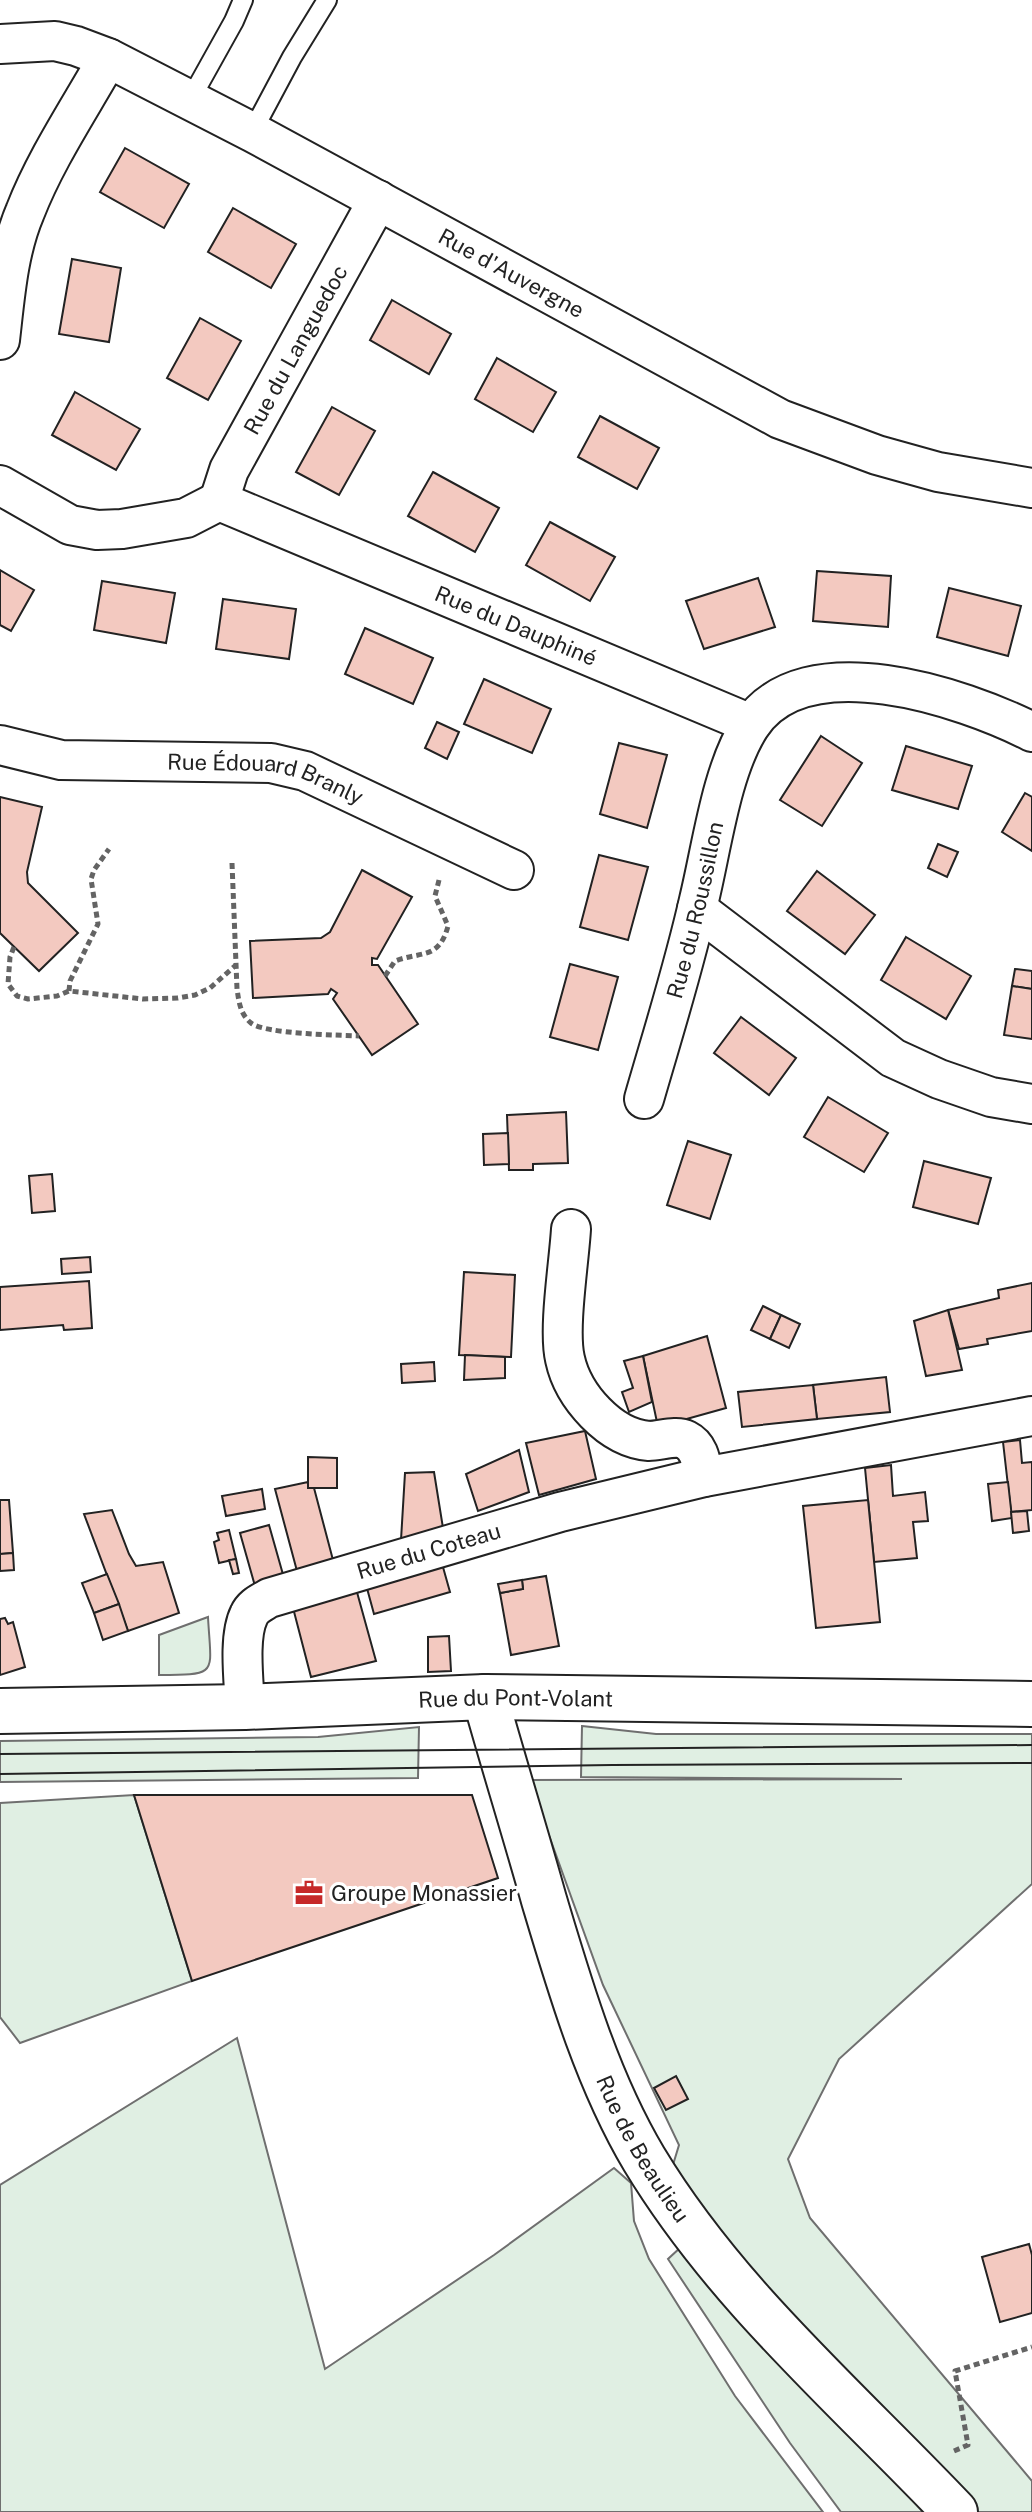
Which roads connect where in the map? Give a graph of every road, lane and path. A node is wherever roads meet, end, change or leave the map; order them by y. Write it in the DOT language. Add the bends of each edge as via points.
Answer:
graph roads {
  1 [pos="243,0"];
  2 [pos="327,0"];
  3 [pos="0,44"];
  4 [pos="108,58"];
  5 [pos="190,100"];
  6 [pos="252,132"];
  7 [pos="378,200"];
  8 [pos="0,340"];
  9 [pos="0,485"];
  10 [pos="1032,488"];
  11 [pos="219,501"];
  12 [pos="751,724"];
  13 [pos="1032,732"];
  14 [pos="0,745"];
  15 [pos="457,843"];
  16 [pos="109,849"];
  17 [pos="232,863"];
  18 [pos="514,870"];
  19 [pos="697,909"];
  20 [pos="14,947"];
  21 [pos="236,965"];
  22 [pos="385,976"];
  23 [pos="69,991"];
  24 [pos="359,1036"];
  25 [pos="644,1099"];
  26 [pos="1032,1104"];
  27 [pos="571,1229"];
  28 [pos="1032,1416"];
  29 [pos="704,1477"];
  30 [pos="485,1697"];
  31 [pos="1032,1704"];
  32 [pos="245,1707"];
  33 [pos="0,1711"];
  34 [pos="1032,2347"];
  35 [pos="968,2445"];
  36 [pos="955,2512"];
  1 -- 5 [label="lane"];
  2 -- 6 [label="lane"];
  3 -- 4 [label="street, Rue d'Auvergne" via="55,41"];
  4 -- 5 [label="street, Rue d'Auvergne"];
  4 -- 8 [label="street" via="25,212 12,251"];
  5 -- 6 [label="street, Rue d'Auvergne"];
  6 -- 7 [label="street, Rue d'Auvergne"];
  7 -- 10 [label="street, Rue d'Auvergne" via="780,419 923,468"];
  7 -- 11 [label="street, Rue du Languedoc" via="229,470"];
  9 -- 11 [label="street" via="70,525 97,530 186,518"];
  11 -- 12 [label="street, Rue du Dauphiné"];
  12 -- 13 [label="street" via="775,700 803,687 862,682 938,697"];
  12 -- 19 [label="street, Rue du Roussillon" via="732,761"];
  14 -- 15 [label="street, Rue Édouard Branly" via="61,760 271,763 305,771"];
  15 -- 18 [label="street, Rue Édouard Branly"];
  15 -- 22 [label="path" via="435,887 448,926 440,946 395,961"];
  16 -- 23 [label="path" via="91,879 98,924"];
  17 -- 21 [label="path"];
  19 -- 25 [label="street, Rue du Roussillon"];
  19 -- 26 [label="street" via="893,1058 991,1097"];
  20 -- 23 [label="path" via="8,984 17,996 40,998"];
  21 -- 23 [label="path" via="210,988 187,996 143,999"];
  21 -- 24 [label="path" via="239,1004 254,1026"];
  27 -- 29 [label="street" via="563,1339 572,1379 585,1400 620,1431 637,1439 683,1438 692,1444"];
  28 -- 29 [label="street, Rue du Coteau"];
  29 -- 32 [label="street, Rue du Coteau" via="560,1512 269,1598 256,1605 245,1628"];
  30 -- 31 [label="main road, Rue du Pont-Volant"];
  30 -- 32 [label="main road, Rue du Pont-Volant"];
  30 -- 36 [label="main road, Rue de Beaulieu" via="580,2018 643,2156 747,2298"];
  32 -- 33 [label="main road, Rue du Pont-Volant"];
  34 -- 35 [label="path" via="955,2371"];
}
